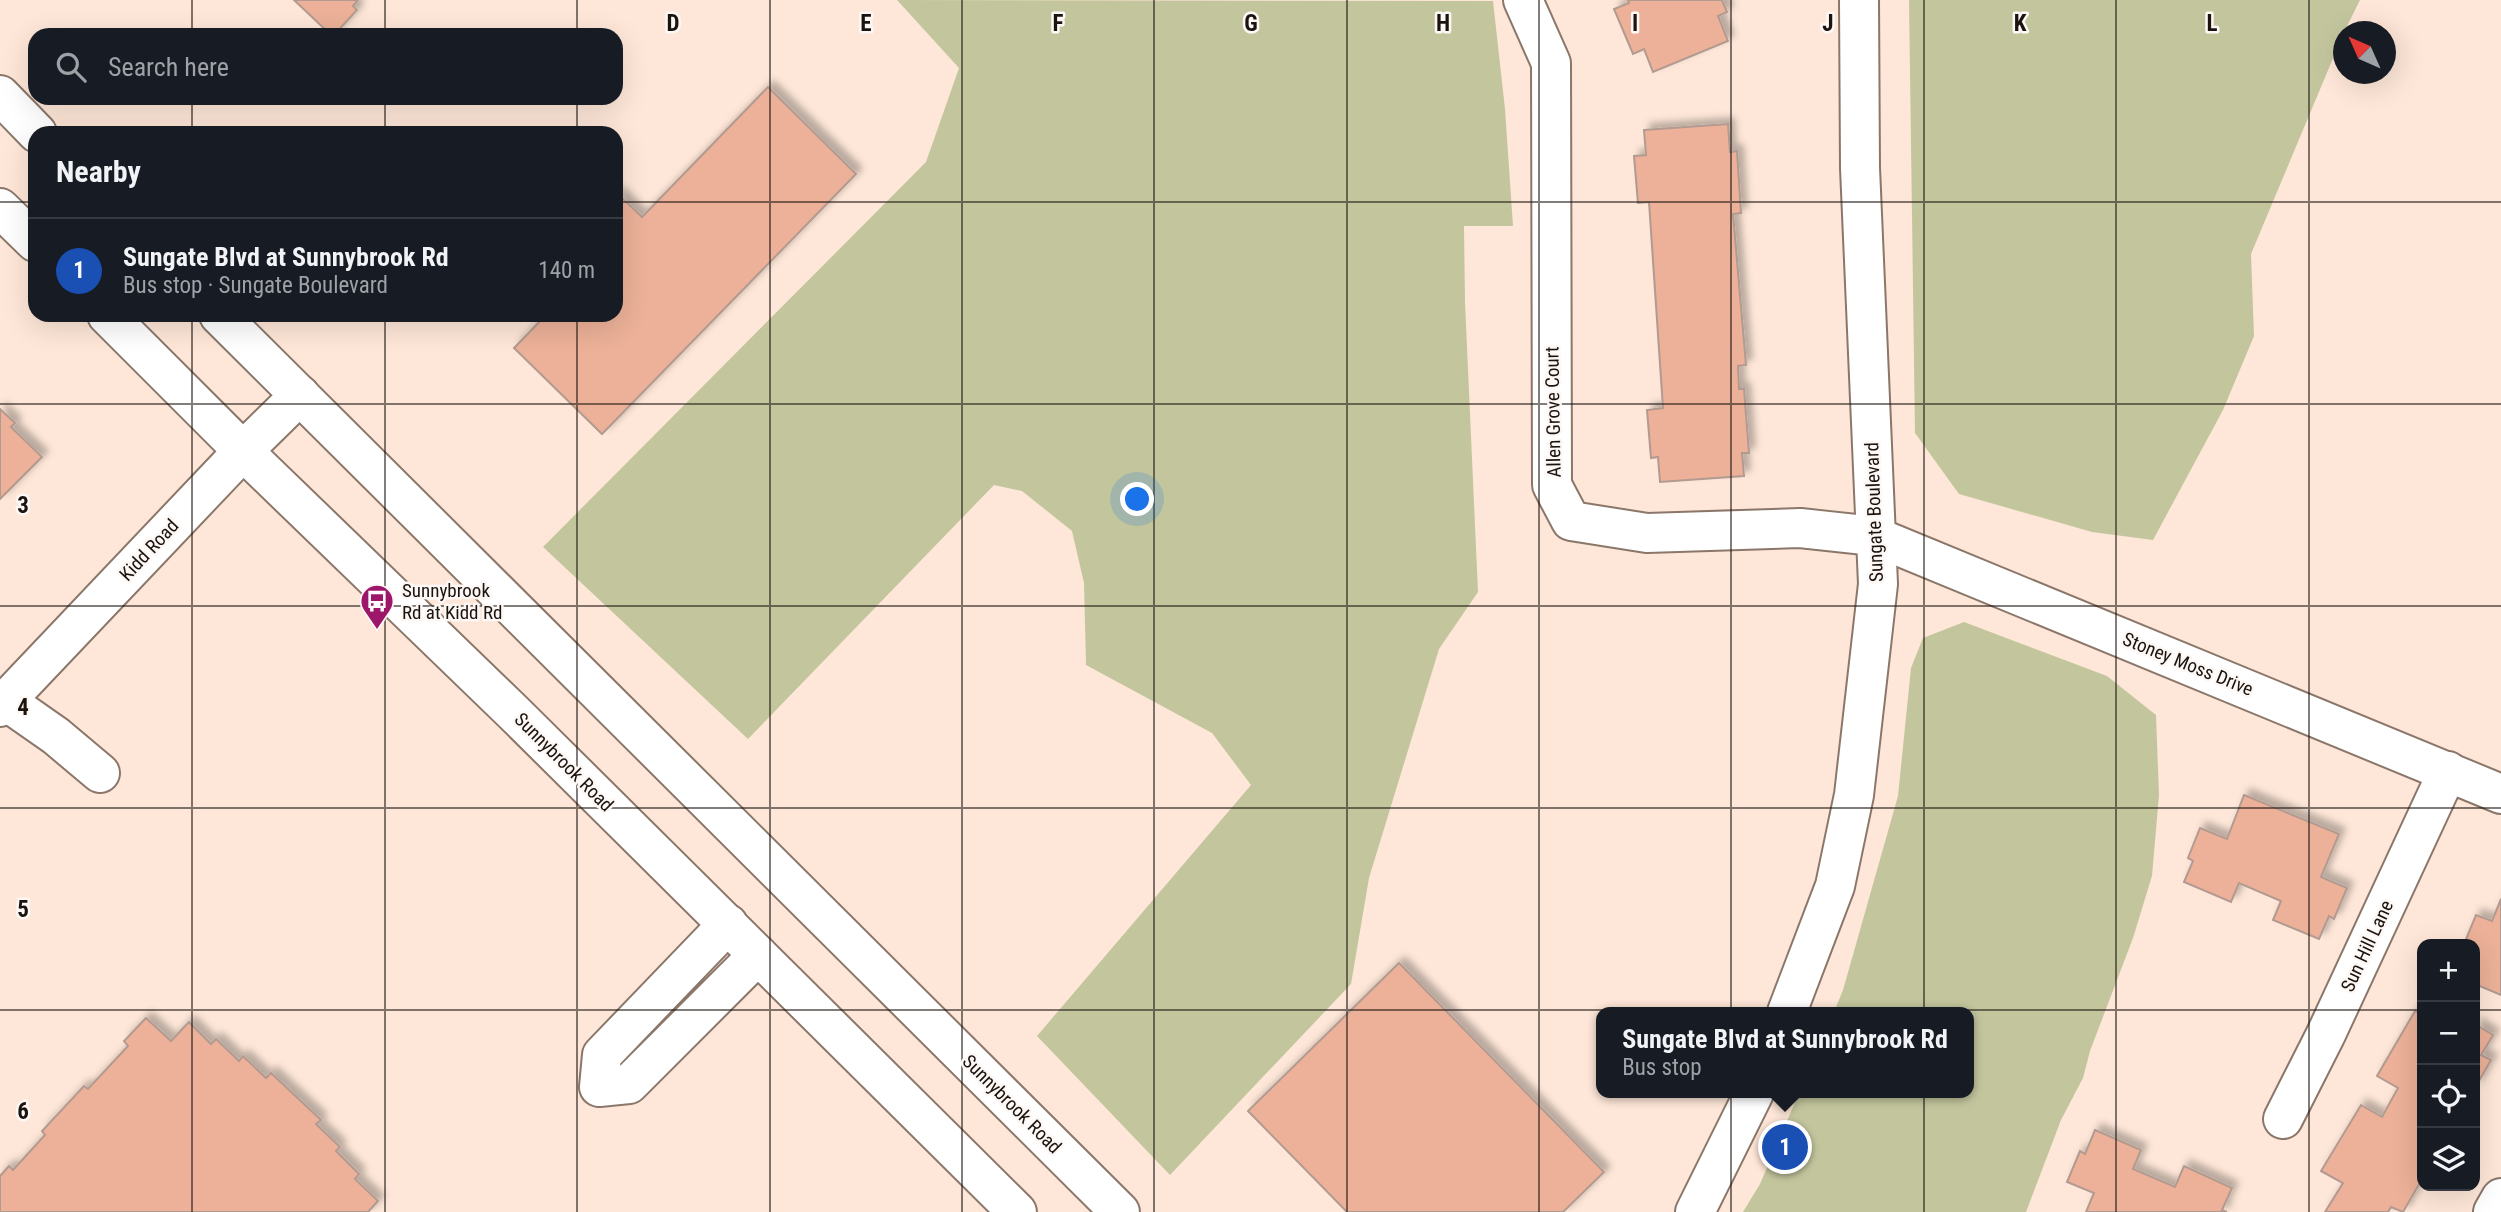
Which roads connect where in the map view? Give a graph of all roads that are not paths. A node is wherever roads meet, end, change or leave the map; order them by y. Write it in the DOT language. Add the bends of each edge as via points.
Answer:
graph roads {
  1 [pos="1523,0"];
  2 [pos="1859,0"];
  3 [pos="0,95"];
  4 [pos="30,126"];
  5 [pos="0,208"];
  6 [pos="28,235"];
  7 [pos="114,322"];
  8 [pos="226,322"];
  9 [pos="300,395"];
  10 [pos="243,452"];
  11 [pos="1874,536"];
  12 [pos="3,704"];
  13 [pos="2448,771"];
  14 [pos="100,773"];
  15 [pos="2501,794"];
  16 [pos="728,924"];
  17 [pos="758,955"];
  18 [pos="1789,1007"];
  19 [pos="1752,1098"];
  20 [pos="2283,1119"];
  21 [pos="2501,1198"];
  22 [pos="1017,1212"];
  23 [pos="1120,1212"];
  24 [pos="1695,1212"];
  25 [pos="2493,1212"];
  1 -- 11 [label="street, Allen Grove Court" via="1551,63 1552,485 1571,521 1647,533 1800,528"];
  2 -- 11 [label="street, Sungate Boulevard" via="1860,168"];
  3 -- 4 [label="street"];
  5 -- 6 [label="street"];
  7 -- 10 [label="street, Sunnybrook Road"];
  8 -- 9 [label="street, Sunnybrook Road"];
  9 -- 10 [label="street, Kidd Road"];
  9 -- 23 [label="street, Sunnybrook Road"];
  10 -- 12 [label="street, Kidd Road"];
  10 -- 16 [label="street, Sunnybrook Road"];
  11 -- 13 [label="street, Stoney Moss Drive"];
  11 -- 18 [label="street, Sungate Boulevard" via="1878,584 1854,795 1835,886"];
  12 -- 14 [label="street" via="56,736"];
  13 -- 15 [label="street, Stoney Moss Drive"];
  13 -- 20 [label="street, Sun Hill Lane"];
  16 -- 17 [label="street, Sunnybrook Road"];
  16 -- 17 [label="street" via="602,1055 599,1087 629,1084"];
  17 -- 22 [label="street, Sunnybrook Road"];
  19 -- 24 [label="street"];
  21 -- 25 [label="street"];
}
